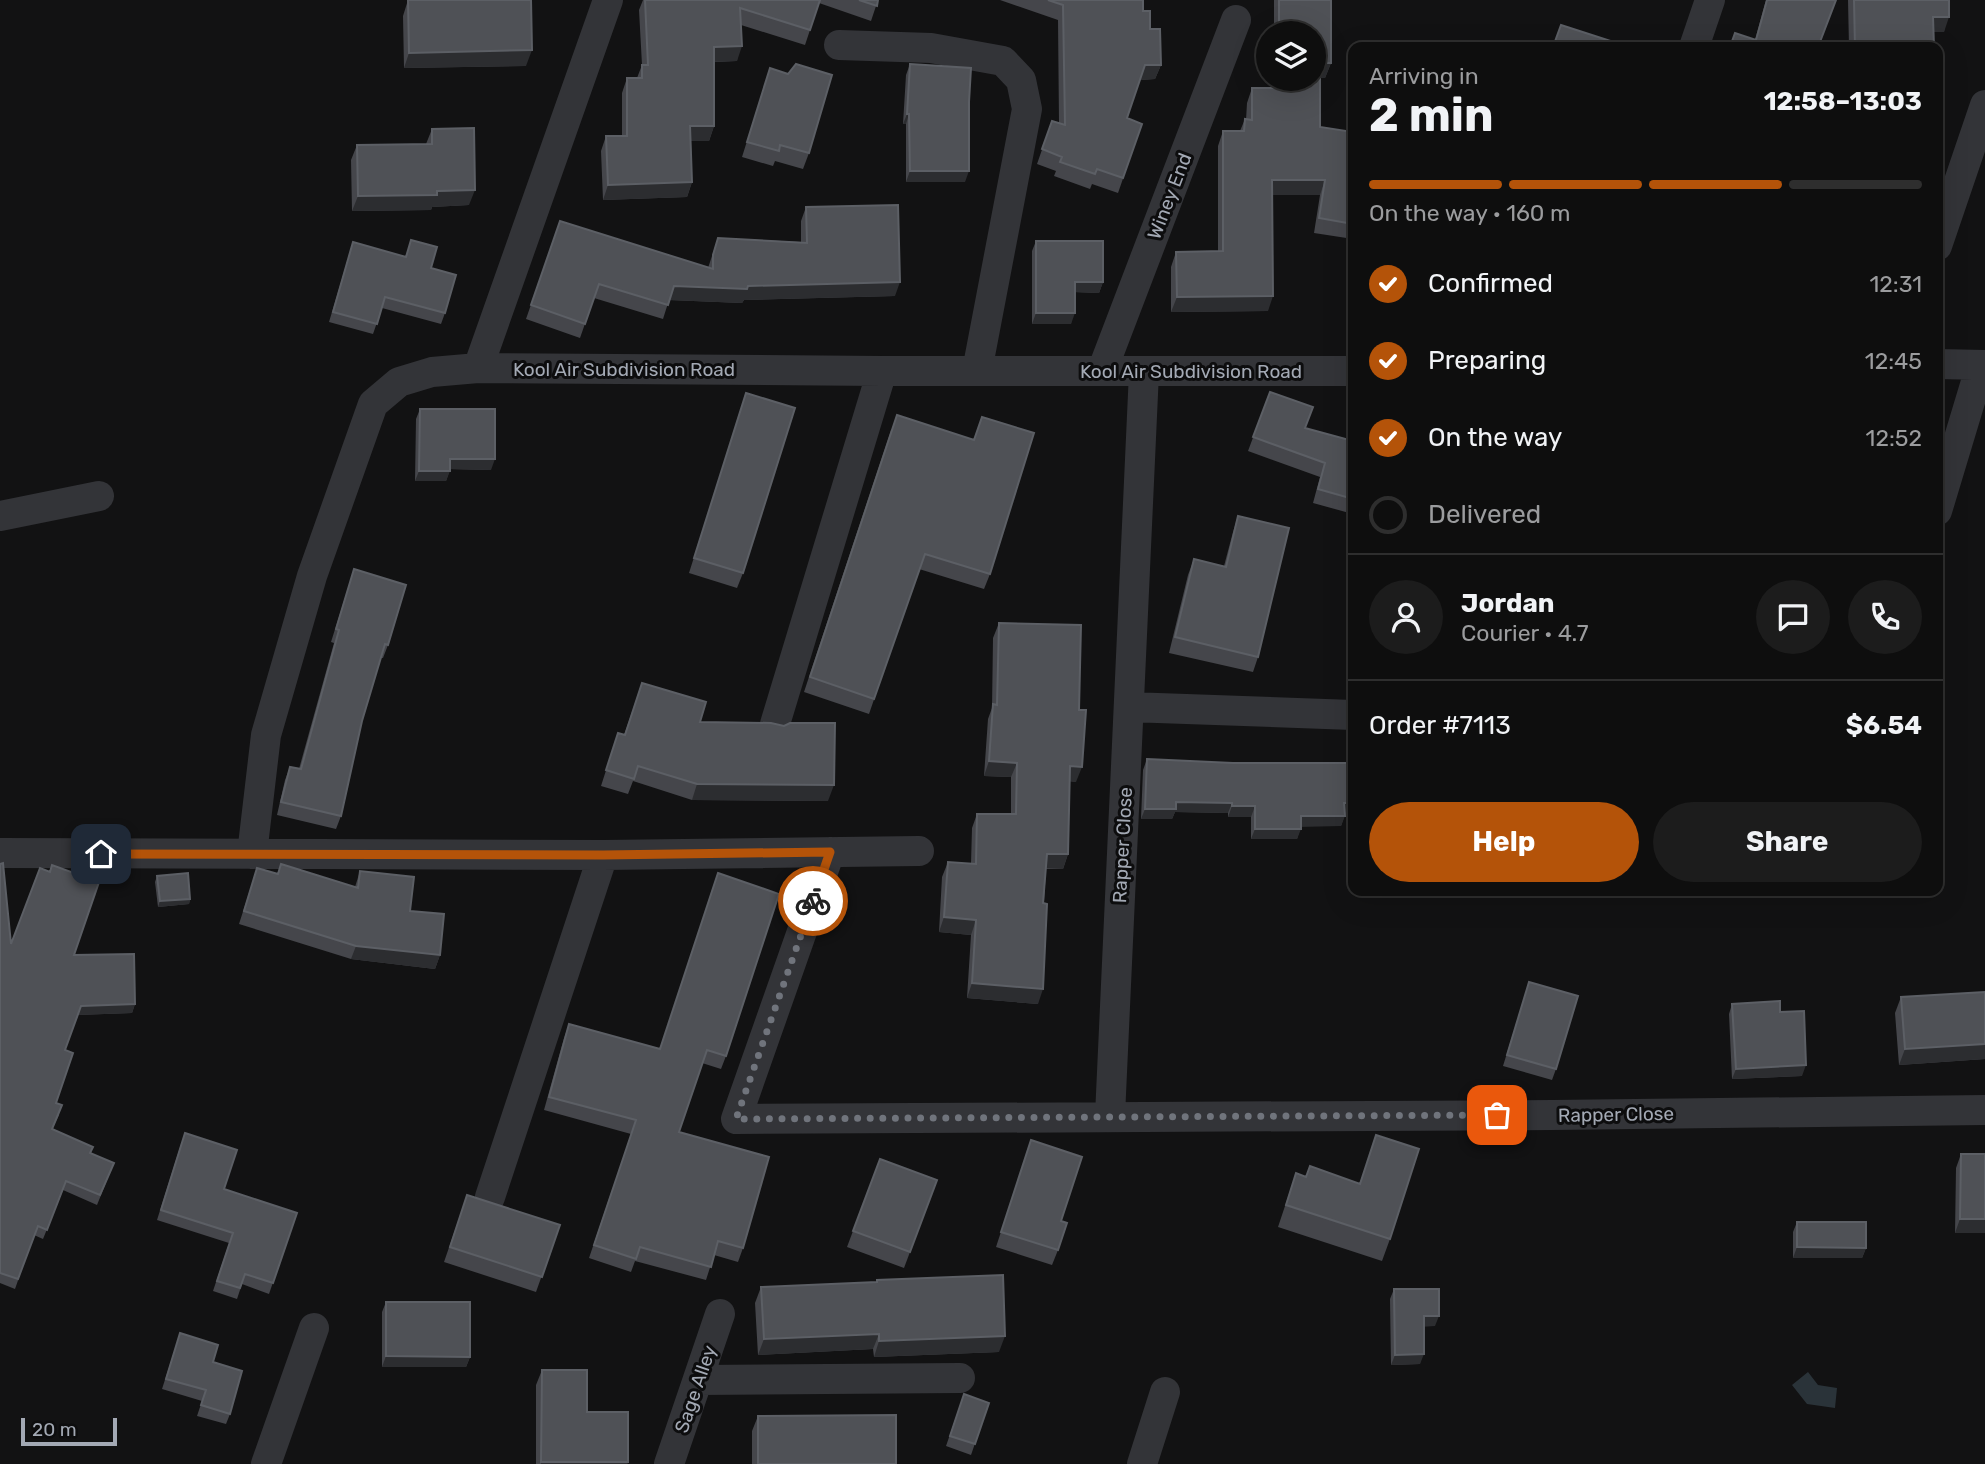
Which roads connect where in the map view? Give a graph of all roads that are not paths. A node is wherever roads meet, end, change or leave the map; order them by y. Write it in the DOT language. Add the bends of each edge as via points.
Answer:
graph roads {
  1 [pos="608,0"];
  2 [pos="1710,0"];
  3 [pos="1236,20"];
  4 [pos="1696,42"];
  5 [pos="839,44"];
  6 [pos="1985,105"];
  7 [pos="1943,228"];
  8 [pos="1943,365"];
  9 [pos="1983,365"];
  10 [pos="478,368"];
  11 [pos="882,371"];
  12 [pos="976,371"];
  13 [pos="1102,371"];
  14 [pos="1348,371"];
  15 [pos="1144,372"];
  16 [pos="1943,492"];
  17 [pos="99,496"];
  18 [pos="0,516"];
  19 [pos="1129,707"];
  20 [pos="1348,715"];
  21 [pos="775,724"];
  22 [pos="919,851"];
  23 [pos="830,852"];
  24 [pos="0,853"];
  25 [pos="252,854"];
  26 [pos="603,855"];
  27 [pos="1985,1110"];
  28 [pos="1110,1116"];
  29 [pos="490,1196"];
  30 [pos="720,1314"];
  31 [pos="314,1328"];
  32 [pos="960,1378"];
  33 [pos="699,1380"];
  34 [pos="1165,1392"];
  35 [pos="266,1464"];
  36 [pos="669,1464"];
  37 [pos="1142,1464"];
  1 -- 10 [label="street"];
  2 -- 4 [label="street"];
  3 -- 13 [label="street, Winey End"];
  5 -- 12 [label="street" via="931,48 1003,61 1021,80 1027,109"];
  6 -- 7 [label="street"];
  8 -- 9 [label="street"];
  9 -- 16 [label="street"];
  10 -- 11 [label="street, Kool Air Subdivision Road"];
  10 -- 25 [label="street, Kool Air Subdivision Road" via="432,372 399,382 373,404 312,576 266,735"];
  11 -- 12 [label="street, Kool Air Subdivision Road"];
  11 -- 21 [label="street"];
  12 -- 13 [label="street, Kool Air Subdivision Road"];
  13 -- 15 [label="street, Kool Air Subdivision Road"];
  14 -- 15 [label="street, Kool Air Subdivision Road"];
  15 -- 19 [label="street, Rapper Close"];
  17 -- 18 [label="street"];
  19 -- 20 [label="street"];
  19 -- 28 [label="street, Rapper Close"];
  22 -- 23 [label="street"];
  23 -- 26 [label="street"];
  23 -- 28 [label="street" via="736,1119"];
  24 -- 25 [label="street"];
  25 -- 26 [label="street"];
  26 -- 29 [label="street"];
  27 -- 28 [label="street, Rapper Close"];
  30 -- 33 [label="street, Sage Alley"];
  31 -- 35 [label="street"];
  32 -- 33 [label="street"];
  33 -- 36 [label="street, Sage Alley"];
  34 -- 37 [label="street"];
}
